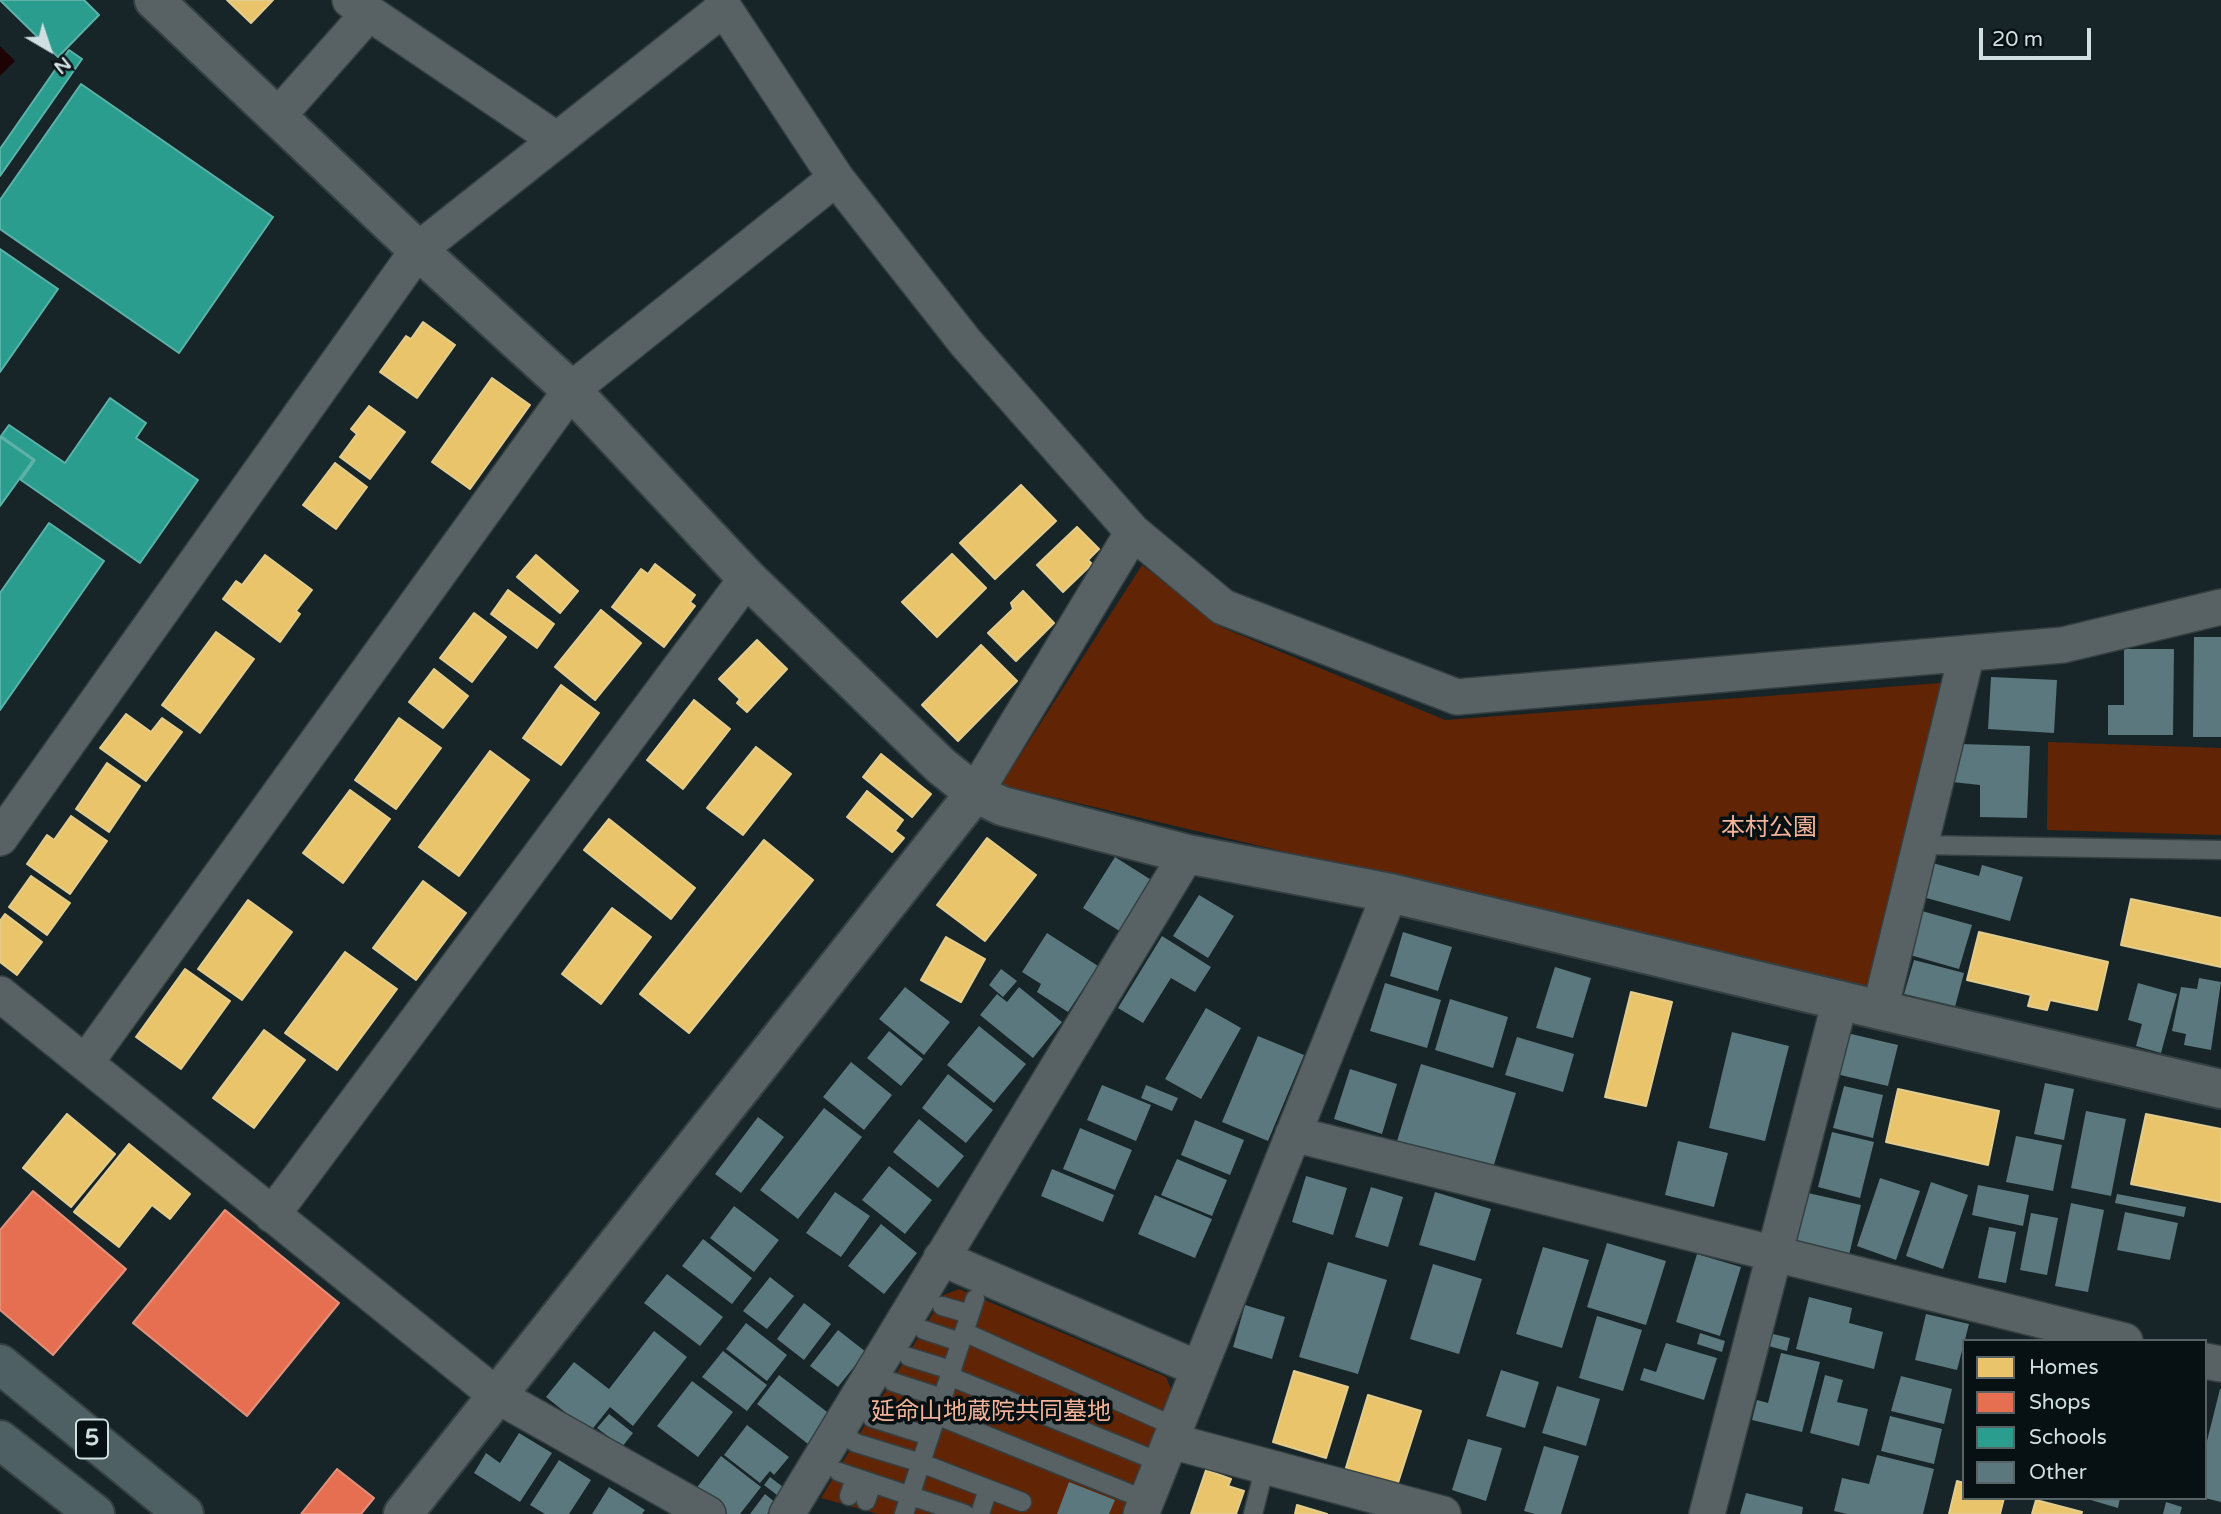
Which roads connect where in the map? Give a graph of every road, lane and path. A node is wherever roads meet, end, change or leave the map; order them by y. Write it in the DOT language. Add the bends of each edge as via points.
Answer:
graph roads {
  1 [pos="167,4"];
  2 [pos="723,4"];
  3 [pos="359,7"];
  4 [pos="277,117"];
  5 [pos="557,140"];
  6 [pos="836,178"];
  7 [pos="418,250"];
  8 [pos="571,390"];
  9 [pos="1133,532"];
  10 [pos="747,578"];
  11 [pos="2221,607"];
  12 [pos="1967,653"];
  13 [pos="975,793"];
  14 [pos="0,838"];
  15 [pos="1920,845"];
  16 [pos="2221,850"];
  17 [pos="1187,854"];
  18 [pos="1390,893"];
  19 [pos="0,994"];
  20 [pos="1840,1001"];
  21 [pos="1880,1010"];
  22 [pos="86,1062"];
  23 [pos="2221,1089"];
  24 [pos="1293,1134"];
  25 [pos="272,1215"];
  26 [pos="1776,1254"];
  27 [pos="941,1258"];
  28 [pos="942,1307"];
  29 [pos="924,1330"];
  30 [pos="962,1337"];
  31 [pos="2117,1339"];
  32 [pos="909,1357"];
  33 [pos="0,1364"];
  34 [pos="1199,1369"];
  35 [pos="950,1373"];
  36 [pos="893,1382"];
  37 [pos="496,1395"];
  38 [pos="942,1398"];
  39 [pos="936,1415"];
  40 [pos="872,1418"];
  41 [pos="837,1431"];
  42 [pos="929,1436"];
  43 [pos="1159,1439"];
  44 [pos="0,1440"];
  45 [pos="920,1463"];
  46 [pos="1265,1466"];
  47 [pos="872,1483"];
  48 [pos="988,1489"];
  49 [pos="910,1495"];
  50 [pos="1022,1502"];
  51 [pos="1136,1504"];
  52 [pos="95,1514"];
  53 [pos="184,1514"];
  54 [pos="403,1514"];
  55 [pos="708,1514"];
  56 [pos="788,1514"];
  57 [pos="904,1514"];
  58 [pos="965,1514"];
  59 [pos="980,1514"];
  60 [pos="1253,1514"];
  61 [pos="1443,1514"];
  62 [pos="1707,1514"];
  1 -- 4 [label="street"];
  2 -- 5 [label="street"];
  2 -- 6 [label="street"];
  3 -- 4 [label="street"];
  3 -- 5 [label="street"];
  4 -- 7 [label="street"];
  5 -- 7 [label="street"];
  6 -- 8 [label="street"];
  6 -- 9 [label="street" via="965,343"];
  7 -- 8 [label="street"];
  7 -- 14 [label="street"];
  8 -- 10 [label="street"];
  8 -- 22 [label="street"];
  9 -- 12 [label="street" via="1223,607 1457,698"];
  9 -- 13 [label="street"];
  10 -- 13 [label="street" via="941,766"];
  10 -- 25 [label="street"];
  11 -- 12 [label="street" via="2063,645"];
  12 -- 15 [label="street"];
  13 -- 17 [label="street" via="1002,806"];
  13 -- 37 [label="street"];
  15 -- 16 [label="lane"];
  15 -- 21 [label="street"];
  17 -- 18 [label="street"];
  17 -- 27 [label="street"];
  18 -- 20 [label="street"];
  18 -- 24 [label="street"];
  19 -- 22 [label="street"];
  20 -- 21 [label="street"];
  20 -- 26 [label="street"];
  21 -- 23 [label="street"];
  22 -- 25 [label="street"];
  24 -- 26 [label="street"];
  24 -- 34 [label="street"];
  25 -- 37 [label="street"];
  26 -- 31 [label="street"];
  26 -- 62 [label="street"];
  27 -- 34 [label="street"];
  27 -- 41 [label="street"];
  28 -- 30 [label="lane" via="972,1307"];
  29 -- 30 [label="lane"];
  30 -- 35 [label="lane"];
  30 -- 43 [label="lane"];
  32 -- 35 [label="lane"];
  33 -- 53 [label="main road, 5"];
  34 -- 43 [label="street"];
  35 -- 38 [label="lane"];
  35 -- 43 [label="lane"];
  36 -- 38 [label="lane"];
  37 -- 54 [label="street"];
  37 -- 55 [label="street"];
  38 -- 39 [label="lane"];
  39 -- 42 [label="lane"];
  39 -- 51 [label="lane"];
  40 -- 42 [label="lane"];
  41 -- 45 [label="lane" via="856,1443"];
  41 -- 56 [label="street"];
  42 -- 45 [label="lane"];
  43 -- 46 [label="street"];
  43 -- 51 [label="street"];
  44 -- 52 [label="main road, 5"];
  45 -- 48 [label="lane"];
  45 -- 49 [label="lane"];
  46 -- 60 [label="lane"];
  46 -- 61 [label="street"];
  47 -- 47 [label="lane" via="847,1475 858,1498"];
  47 -- 49 [label="lane"];
  48 -- 50 [label="lane"];
  48 -- 59 [label="lane"];
  49 -- 57 [label="lane"];
  49 -- 58 [label="lane"];
}
